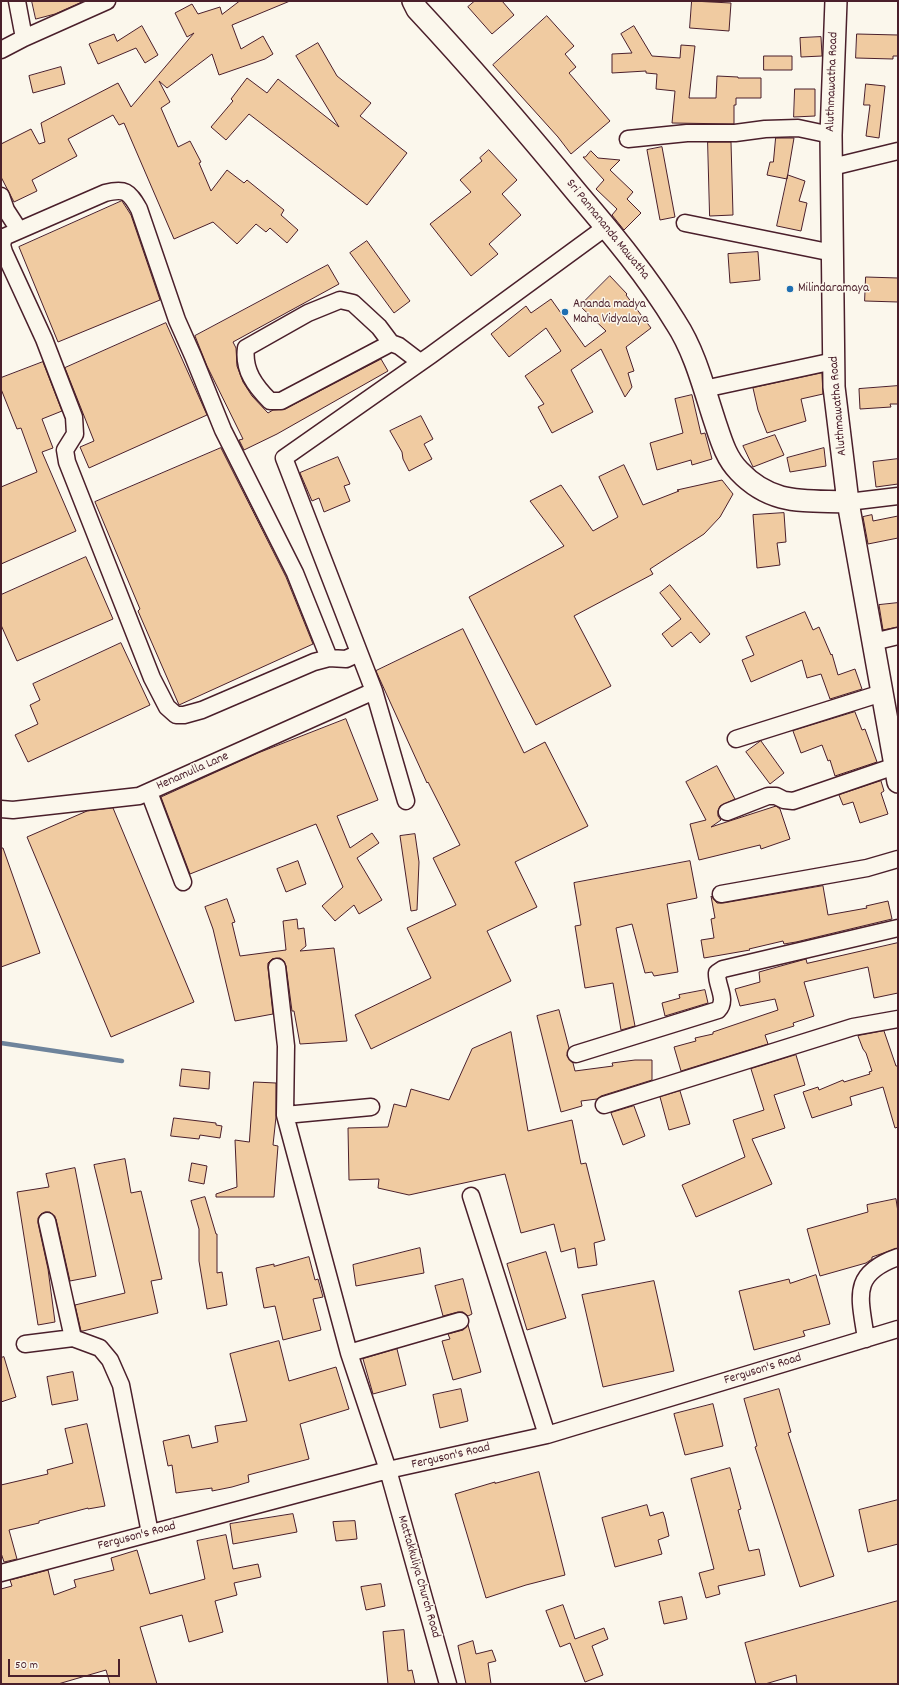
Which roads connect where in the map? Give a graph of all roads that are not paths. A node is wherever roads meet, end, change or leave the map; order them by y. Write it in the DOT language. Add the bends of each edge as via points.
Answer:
graph roads {
  1 [pos="17,1"];
  2 [pos="107,1"];
  3 [pos="413,1"];
  4 [pos="836,1"];
  5 [pos="24,38"];
  6 [pos="1,50"];
  7 [pos="831,135"];
  8 [pos="628,139"];
  9 [pos="898,152"];
  10 [pos="832,167"];
  11 [pos="1,196"];
  12 [pos="685,223"];
  13 [pos="606,227"];
  14 [pos="19,230"];
  15 [pos="833,253"];
  16 [pos="391,343"];
  17 [pos="834,361"];
  18 [pos="420,362"];
  19 [pos="704,389"];
  20 [pos="898,496"];
  21 [pos="848,502"];
  22 [pos="898,636"];
  23 [pos="873,642"];
  24 [pos="359,653"];
  25 [pos="329,658"];
  26 [pos="374,691"];
  27 [pos="882,693"];
  28 [pos="736,739"];
  29 [pos="896,768"];
  30 [pos="149,792"];
  31 [pos="406,801"];
  32 [pos="1,808"];
  33 [pos="728,812"];
  34 [pos="898,859"];
  35 [pos="183,882"];
  36 [pos="721,894"];
  37 [pos="898,928"];
  38 [pos="277,967"];
  39 [pos="898,1019"];
  40 [pos="576,1054"];
  41 [pos="604,1105"];
  42 [pos="372,1107"];
  43 [pos="285,1115"];
  44 [pos="471,1196"];
  45 [pos="46,1221"];
  46 [pos="898,1257"];
  47 [pos="460,1321"];
  48 [pos="898,1329"];
  49 [pos="73,1338"];
  50 [pos="866,1339"];
  51 [pos="24,1344"];
  52 [pos="349,1353"];
  53 [pos="547,1435"];
  54 [pos="388,1470"];
  55 [pos="150,1533"];
  56 [pos="1,1573"];
  57 [pos="448,1684"];
  1 -- 5 [label="street"];
  2 -- 5 [label="street"];
  3 -- 13 [label="main road, Sri Pannananda Mawatha" via="417,9 467,63"];
  4 -- 7 [label="main road, Aluthmawatha Road"];
  5 -- 6 [label="street"];
  7 -- 8 [label="street" via="792,128 687,133"];
  7 -- 10 [label="main road, Aluthmawatha Road"];
  9 -- 10 [label="street"];
  10 -- 15 [label="main road, Aluthmawatha Road"];
  11 -- 14 [label="street" via="6,210"];
  12 -- 15 [label="street"];
  13 -- 18 [label="street"];
  13 -- 19 [label="main road, Sri Pannananda Mawatha" via="660,297 682,332"];
  14 -- 25 [label="street" via="105,193 117,190 132,196 139,209 177,320 223,430 294,573"];
  14 -- 25 [label="street" via="4,237 2,244 44,339 74,417 75,434 66,450 67,462 152,678 167,707 176,715 202,710"];
  15 -- 17 [label="main road, Aluthmawatha Road"];
  16 -- 16 [label="street" via="281,401 270,401 256,386 244,360 246,348 308,313 340,300 353,303 379,327"];
  16 -- 18 [label="street"];
  17 -- 19 [label="street"];
  17 -- 21 [label="main road, Aluthmawatha Road" via="834,387"];
  18 -- 24 [label="street" via="284,458"];
  19 -- 21 [label="main road, Sri Pannananda Mawatha" via="726,453 738,471 754,485 771,495 787,500"];
  20 -- 21 [label="street"];
  21 -- 23 [label="main road, Aluthmawatha Road"];
  22 -- 23 [label="street"];
  23 -- 27 [label="main road, Aluthmawatha Road"];
  24 -- 25 [label="street" via="346,659"];
  24 -- 26 [label="street"];
  26 -- 30 [label="street, Henamulla Lane"];
  26 -- 31 [label="street"];
  27 -- 28 [label="street"];
  27 -- 29 [label="main road, Aluthmawatha Road"];
  29 -- 33 [label="street" via="793,800 768,796"];
  30 -- 32 [label="street, Henamulla Lane" via="139,796 13,810"];
  30 -- 35 [label="street"];
  34 -- 36 [label="street" via="867,868"];
  37 -- 40 [label="street" via="723,969 717,973 722,1002 722,1007 718,1010"];
  38 -- 43 [label="street, Mattakkuliya Church Road" via="286,1046"];
  39 -- 41 [label="street" via="853,1027"];
  42 -- 43 [label="street"];
  43 -- 52 [label="street, Mattakkuliya Church Road"];
  44 -- 53 [label="street"];
  45 -- 49 [label="street"];
  46 -- 50 [label="street" via="882,1263 869,1273 862,1285 860,1299"];
  47 -- 52 [label="street"];
  48 -- 50 [label="street, Ferguson's Road"];
  49 -- 51 [label="street"];
  49 -- 55 [label="street" via="100,1348 110,1360 121,1385"];
  50 -- 53 [label="street, Ferguson's Road"];
  52 -- 54 [label="street, Mattakkuliya Church Road"];
  53 -- 54 [label="street, Ferguson's Road"];
  54 -- 55 [label="street, Ferguson's Road"];
  54 -- 57 [label="street, Mattakkuliya Church Road"];
  55 -- 56 [label="street, Ferguson's Road"];
}
